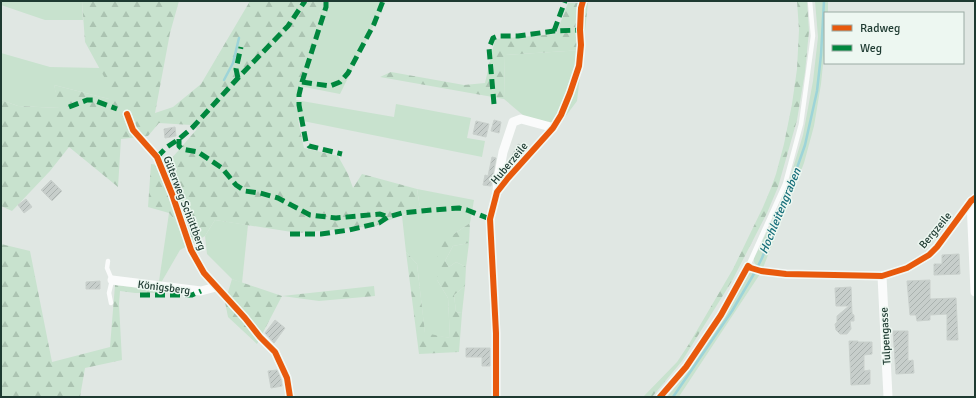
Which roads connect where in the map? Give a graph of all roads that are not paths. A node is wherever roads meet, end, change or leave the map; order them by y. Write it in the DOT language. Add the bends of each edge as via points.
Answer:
graph roads {
  1 [pos="583,1"];
  2 [pos="810,1"];
  3 [pos="127,114"];
  4 [pos="553,128"];
  5 [pos="497,192"];
  6 [pos="973,200"];
  7 [pos="108,261"];
  8 [pos="749,267"];
  9 [pos="882,276"];
  10 [pos="112,280"];
  11 [pos="216,287"];
  12 [pos="975,292"];
  13 [pos="111,303"];
  14 [pos="290,397"];
  15 [pos="496,397"];
  16 [pos="660,397"];
  17 [pos="888,397"];
  1 -- 4 [label="street, Huberzeile" via="579,66 561,115"];
  2 -- 8 [label="lane" via="813,36 801,124 785,184"];
  3 -- 11 [label="street, Güterweg Schüttberg" via="134,130 157,157 191,250 204,273"];
  4 -- 5 [label="street, Huberzeile"];
  4 -- 5 [label="street" via="520,119 513,122 502,152"];
  5 -- 15 [label="street, Huberzeile" via="490,219 496,333"];
  6 -- 9 [label="street, Bergzeile" via="929,255 907,268"];
  6 -- 12 [label="street"];
  7 -- 10 [label="lane" via="107,268"];
  8 -- 9 [label="street, Bergzeile" via="761,271 793,274"];
  8 -- 16 [label="street" via="686,367"];
  9 -- 17 [label="street, Tulpengasse"];
  10 -- 11 [label="street, Königsberg" via="201,291"];
  10 -- 13 [label="lane" via="109,293"];
  11 -- 14 [label="street, Güterweg Schüttberg" via="275,352 287,378"];
}
